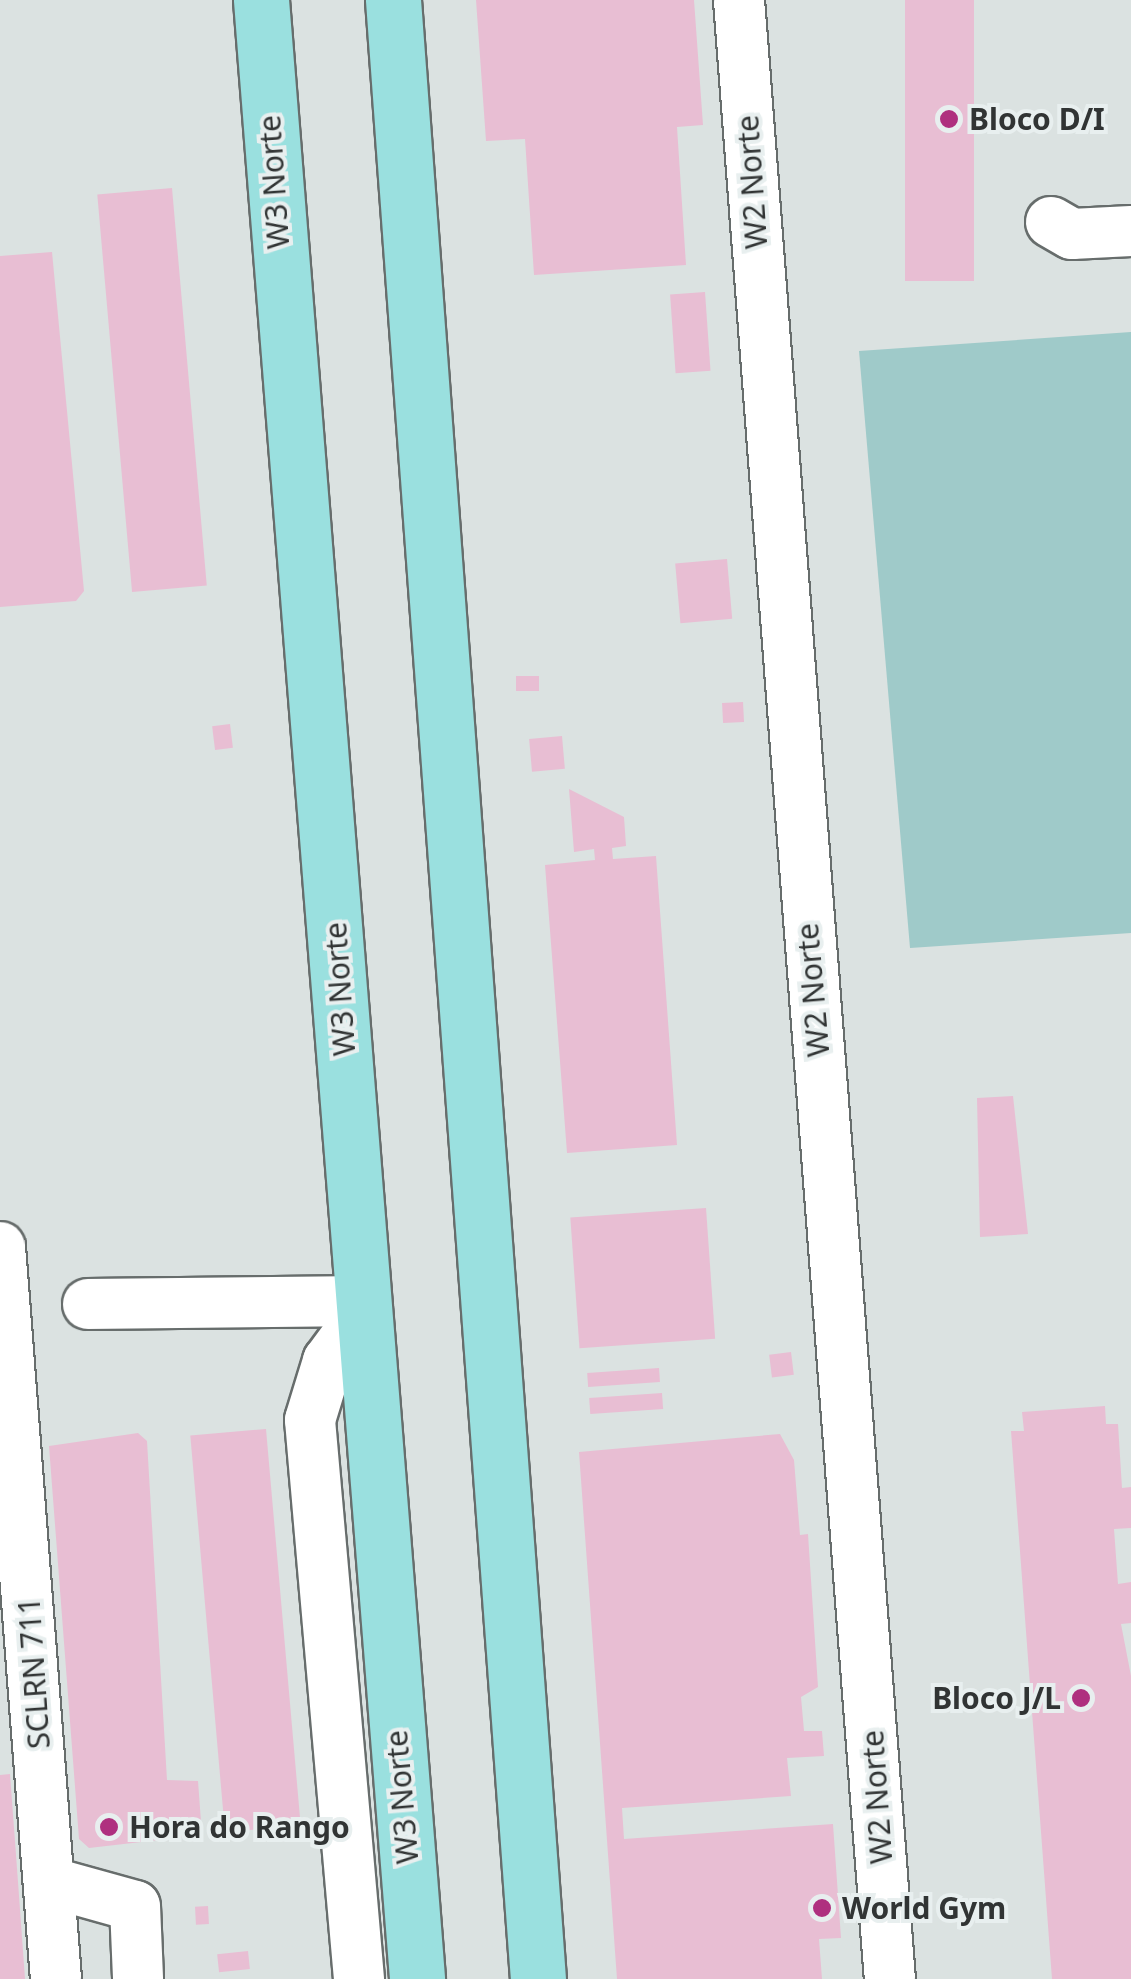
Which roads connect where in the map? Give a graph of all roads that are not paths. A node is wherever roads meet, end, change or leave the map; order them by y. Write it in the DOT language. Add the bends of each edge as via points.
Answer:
graph roads {
  1 [pos="261,0"];
  2 [pos="393,0"];
  3 [pos="739,0"];
  4 [pos="1051,222"];
  5 [pos="1131,231"];
  6 [pos="0,1247"];
  7 [pos="88,1304"];
  8 [pos="364,1306"];
  9 [pos="13,1565"];
  10 [pos="18,1727"];
  11 [pos="49,1882"];
  12 [pos="56,1979"];
  13 [pos="138,1979"];
  14 [pos="359,1979"];
  15 [pos="417,1979"];
  16 [pos="538,1979"];
  17 [pos="890,1979"];
  1 -- 8 [label="main road, W3 Norte"];
  2 -- 16 [label="main road"];
  3 -- 17 [label="street, W2 Norte"];
  4 -- 5 [label="street" via="1072,234"];
  6 -- 9 [label="street, SCLRN 711"];
  7 -- 8 [label="street"];
  8 -- 14 [label="street" via="328,1361 310,1420"];
  8 -- 15 [label="main road, W3 Norte"];
  9 -- 10 [label="street, SCLRN 711"];
  10 -- 11 [label="street, SCLRN 711"];
  11 -- 12 [label="street, SCLRN 711"];
  11 -- 13 [label="street" via="136,1906"];
}
